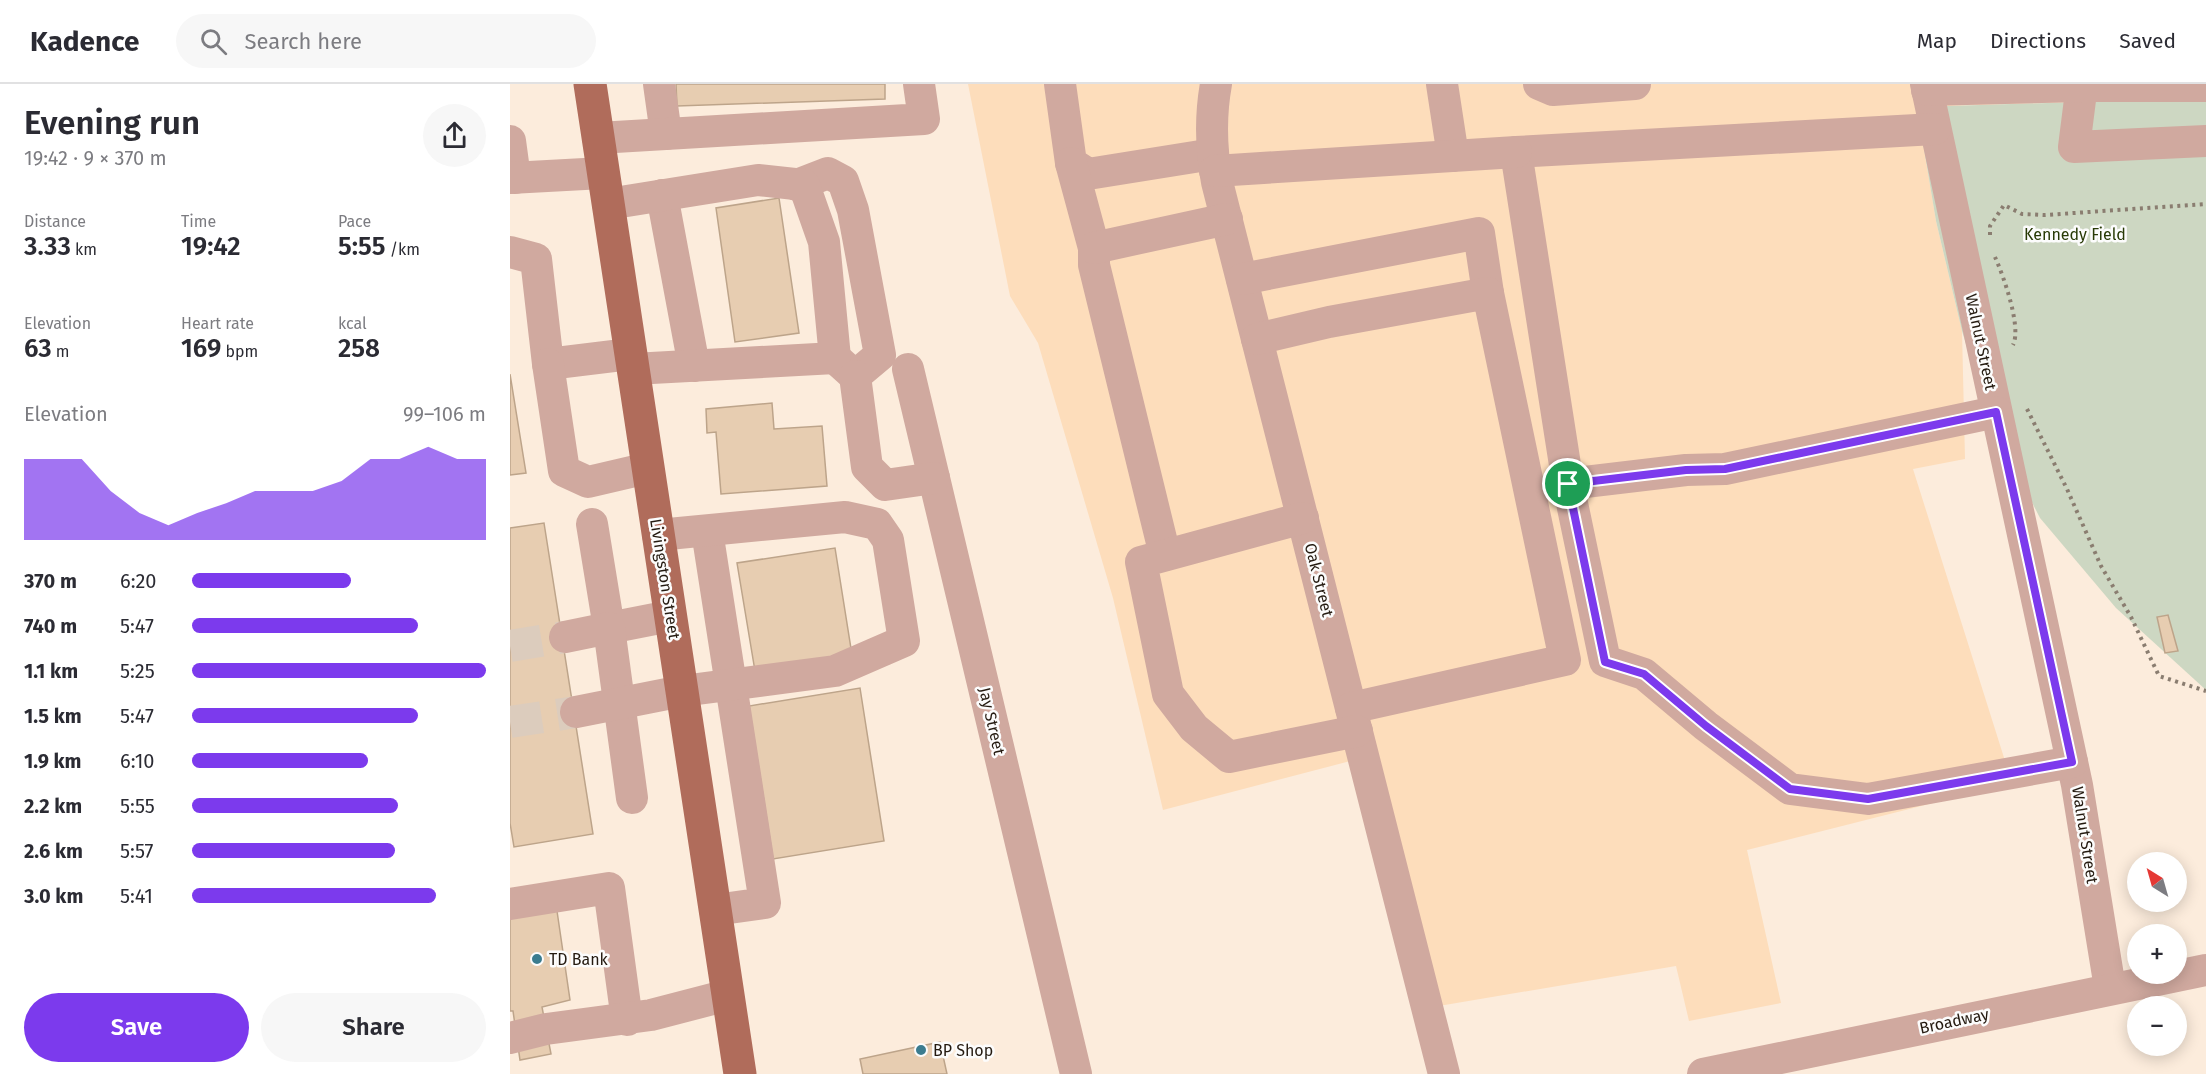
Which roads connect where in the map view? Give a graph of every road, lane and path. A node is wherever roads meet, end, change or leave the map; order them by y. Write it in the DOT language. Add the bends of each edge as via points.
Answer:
graph roads {
  1 [pos="590,84"];
  2 [pos="659,84"];
  3 [pos="919,84"];
  4 [pos="1060,84"];
  5 [pos="1216,84"];
  6 [pos="1442,84"];
  7 [pos="1539,84"];
  8 [pos="1635,84"];
  9 [pos="2082,85"];
  10 [pos="2206,86"];
  11 [pos="1927,87"];
  12 [pos="1935,129"];
  13 [pos="666,134"];
  14 [pos="598,138"];
  15 [pos="510,141"];
  16 [pos="2206,141"];
  17 [pos="1516,152"];
  18 [pos="1453,156"];
  19 [pos="1071,163"];
  20 [pos="1214,163"];
  21 [pos="513,178"];
  22 [pos="798,184"];
  23 [pos="605,189"];
  24 [pos="662,195"];
  25 [pos="2206,204"];
  26 [pos="1227,219"];
  27 [pos="1990,245"];
  28 [pos="1094,248"];
  29 [pos="510,252"];
  30 [pos="1995,255"];
  31 [pos="1242,279"];
  32 [pos="1488,293"];
  33 [pos="1257,339"];
  34 [pos="2011,350"];
  35 [pos="632,361"];
  36 [pos="548,364"];
  37 [pos="694,366"];
  38 [pos="845,367"];
  39 [pos="908,369"];
  40 [pos="2009,406"];
  41 [pos="648,468"];
  42 [pos="934,478"];
  43 [pos="1568,484"];
  44 [pos="1303,518"];
  45 [pos="592,524"];
  46 [pos="706,531"];
  47 [pos="658,535"];
  48 [pos="1165,555"];
  49 [pos="670,616"];
  50 [pos="609,627"];
  51 [pos="565,637"];
  52 [pos="729,685"];
  53 [pos="2206,691"];
  54 [pos="682,692"];
  55 [pos="621,704"];
  56 [pos="576,712"];
  57 [pos="1354,719"];
  58 [pos="2072,762"];
  59 [pos="632,798"];
  60 [pos="510,904"];
  61 [pos="715,910"];
  62 [pos="2206,970"];
  63 [pos="2110,988"];
  64 [pos="728,995"];
  65 [pos="627,1020"];
  66 [pos="510,1038"];
  67 [pos="740,1074"];
  68 [pos="1076,1074"];
  69 [pos="1444,1074"];
  70 [pos="1703,1074"];
  1 -- 14 [label="main road, Livingston Street"];
  2 -- 13 [label="street"];
  3 -- 13 [label="street" via="924,119"];
  4 -- 19 [label="street"];
  5 -- 20 [label="street, Oak Street" via="1212,104"];
  6 -- 18 [label="street"];
  7 -- 8 [label="street" via="1553,90"];
  9 -- 10 [label="street"];
  9 -- 11 [label="street"];
  9 -- 16 [label="street" via="2074,147"];
  11 -- 12 [label="street, Walnut Street"];
  12 -- 17 [label="street"];
  12 -- 40 [label="street, Walnut Street"];
  13 -- 14 [label="street"];
  14 -- 23 [label="main road, Livingston Street"];
  15 -- 21 [label="street"];
  17 -- 18 [label="street"];
  17 -- 43 [label="street"];
  18 -- 20 [label="street"];
  19 -- 20 [label="street" via="1088,174"];
  19 -- 28 [label="street"];
  20 -- 26 [label="street, Oak Street"];
  21 -- 23 [label="street"];
  22 -- 24 [label="street" via="758,180"];
  22 -- 38 [label="street" via="804,185 824,242"];
  22 -- 38 [label="street" via="828,173 843,181 853,210 880,354"];
  23 -- 24 [label="street"];
  23 -- 35 [label="main road, Livingston Street"];
  24 -- 37 [label="street"];
  25 -- 27 [label="path" via="2045,215 2022,214 2004,205 1990,226"];
  26 -- 28 [label="street"];
  26 -- 31 [label="street, Oak Street"];
  28 -- 48 [label="street" via="1094,265"];
  29 -- 36 [label="street" via="536,259"];
  30 -- 34 [label="path" via="2012,308 2016,339"];
  31 -- 32 [label="street" via="1479,232"];
  31 -- 33 [label="street, Oak Street"];
  32 -- 33 [label="street"];
  32 -- 57 [label="street" via="1565,660"];
  33 -- 44 [label="street, Oak Street"];
  35 -- 36 [label="street"];
  35 -- 37 [label="street"];
  35 -- 41 [label="main road, Livingston Street"];
  36 -- 41 [label="street" via="564,471 588,482"];
  37 -- 38 [label="street"];
  38 -- 42 [label="street" via="867,467 885,485"];
  39 -- 42 [label="street, Jay Street"];
  40 -- 43 [label="street" via="1725,469"];
  40 -- 53 [label="path" via="2067,489 2101,566 2159,676"];
  40 -- 58 [label="street, Walnut Street"];
  41 -- 47 [label="main road, Livingston Street"];
  42 -- 68 [label="street, Jay Street"];
  43 -- 58 [label="street" via="1605,662 1644,674 1790,789 1868,799"];
  44 -- 48 [label="street"];
  44 -- 57 [label="street, Oak Street"];
  45 -- 50 [label="street"];
  46 -- 47 [label="street"];
  46 -- 52 [label="street"];
  46 -- 52 [label="street" via="845,517 877,524 888,540 904,641 835,671"];
  47 -- 49 [label="main road, Livingston Street"];
  48 -- 57 [label="street" via="1141,562 1168,694 1194,728 1229,757"];
  49 -- 50 [label="street"];
  49 -- 54 [label="main road, Livingston Street"];
  50 -- 51 [label="street"];
  50 -- 55 [label="street"];
  52 -- 54 [label="street"];
  52 -- 61 [label="street" via="765,903"];
  54 -- 55 [label="street"];
  54 -- 61 [label="main road, Livingston Street"];
  55 -- 56 [label="street"];
  55 -- 59 [label="street"];
  57 -- 69 [label="street, Oak Street"];
  58 -- 63 [label="street, Walnut Street"];
  60 -- 65 [label="street" via="609,888"];
  61 -- 64 [label="main road, Livingston Street"];
  62 -- 63 [label="street, Broadway"];
  63 -- 70 [label="street, Broadway"];
  64 -- 65 [label="street"];
  64 -- 67 [label="main road, Livingston Street"];
  65 -- 66 [label="street" via="546,1029"];
}
